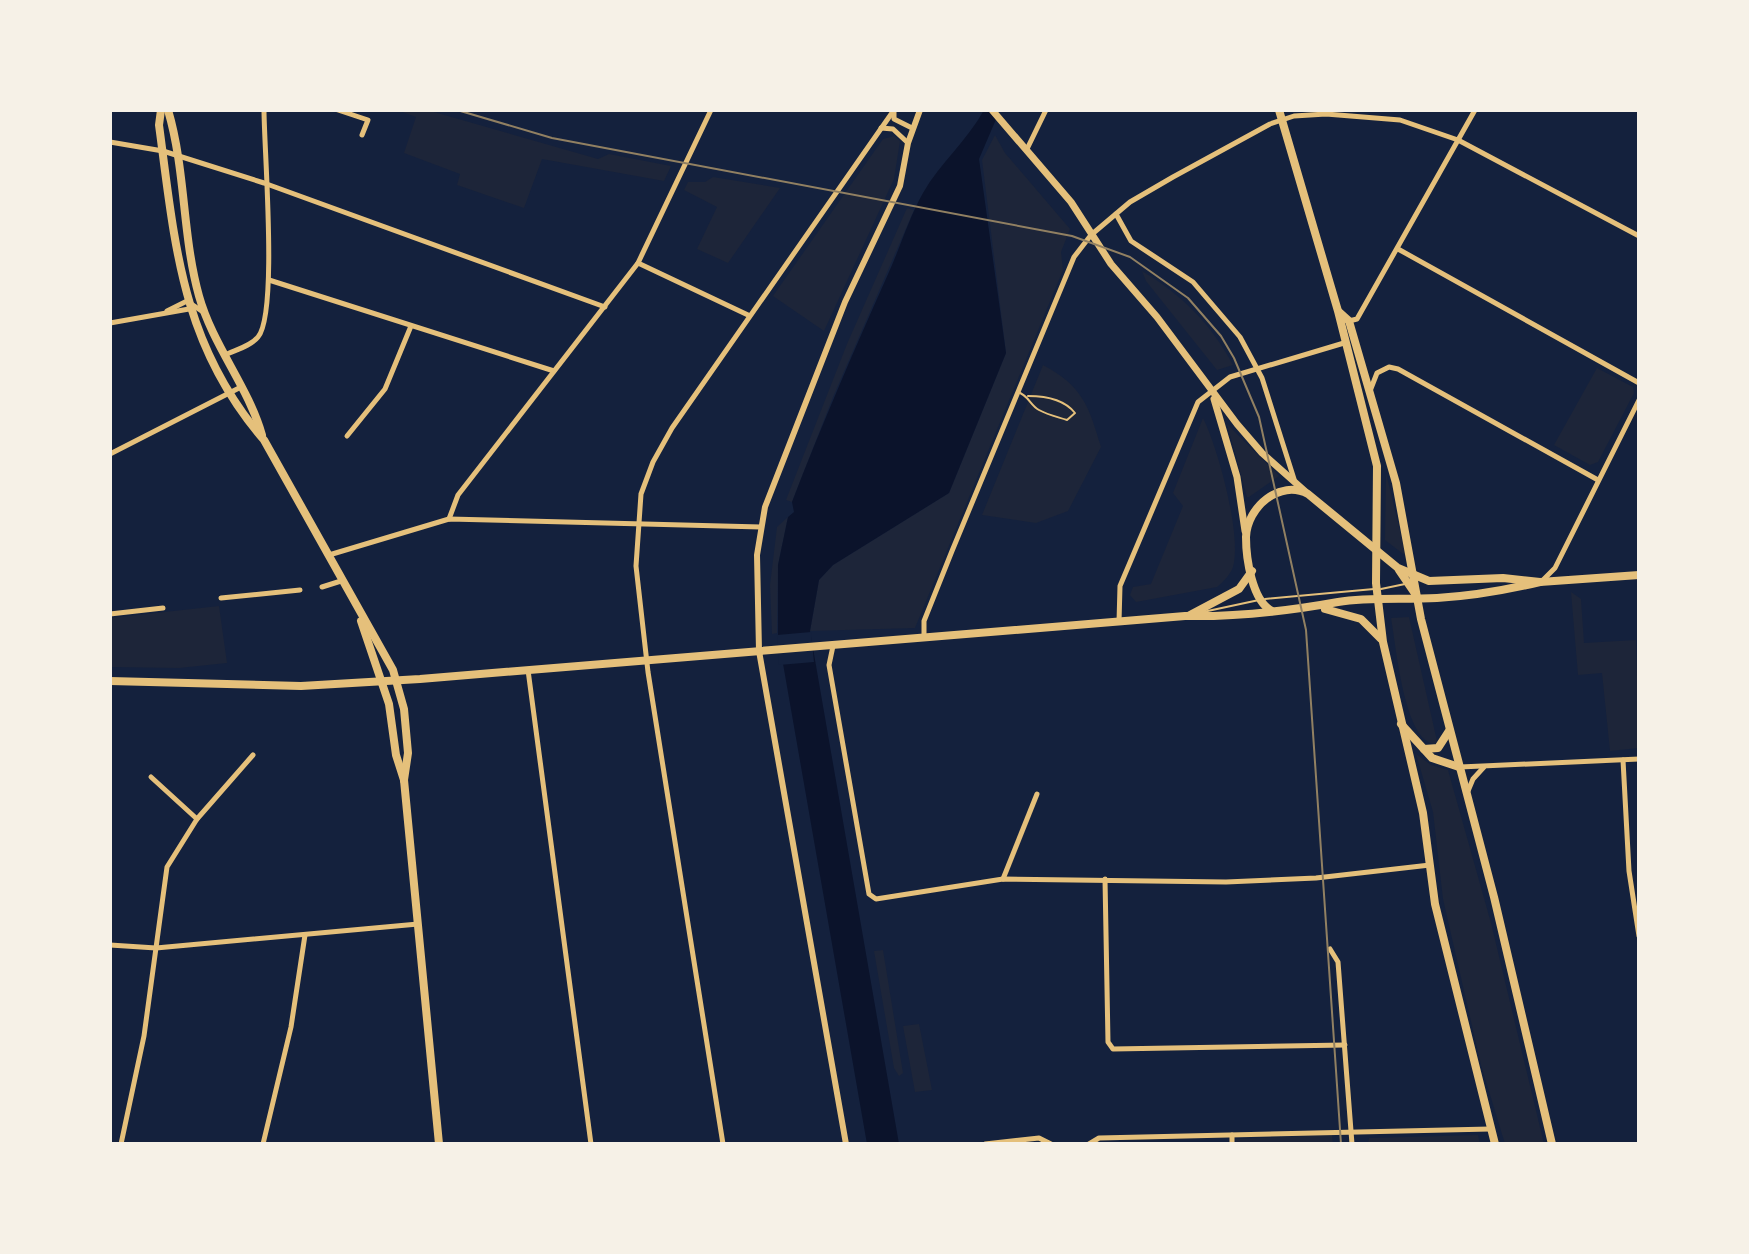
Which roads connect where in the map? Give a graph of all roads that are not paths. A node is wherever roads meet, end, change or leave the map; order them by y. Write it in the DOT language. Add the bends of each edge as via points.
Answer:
graph roads {
  1 [pos="161,110"];
  2 [pos="168,110"];
  3 [pos="264,110"];
  4 [pos="338,110"];
  5 [pos="711,110"];
  6 [pos="894,110"];
  7 [pos="920,110"];
  8 [pos="992,110"];
  9 [pos="1046,110"];
  10 [pos="1279,110"];
  11 [pos="1475,110"];
  12 [pos="1282,120"];
  13 [pos="881,128"];
  14 [pos="912,128"];
  15 [pos="362,135"];
  16 [pos="1458,140"];
  17 [pos="110,142"];
  18 [pos="908,143"];
  19 [pos="1027,149"];
  20 [pos="163,151"];
  21 [pos="177,155"];
  22 [pos="264,183"];
  23 [pos="1116,214"];
  24 [pos="1091,235"];
  25 [pos="1639,236"];
  26 [pos="1398,249"];
  27 [pos="638,263"];
  28 [pos="269,280"];
  29 [pos="188,305"];
  30 [pos="605,307"];
  31 [pos="1338,311"];
  32 [pos="205,313"];
  33 [pos="748,315"];
  34 [pos="1349,321"];
  35 [pos="110,323"];
  36 [pos="411,326"];
  37 [pos="1344,343"];
  38 [pos="224,355"];
  39 [pos="1255,367"];
  40 [pos="554,371"];
  41 [pos="1639,383"];
  42 [pos="242,386"];
  43 [pos="1210,390"];
  44 [pos="1370,391"];
  45 [pos="1017,392"];
  46 [pos="230,393"];
  47 [pos="1028,396"];
  48 [pos="1639,400"];
  49 [pos="347,436"];
  50 [pos="264,440"];
  51 [pos="110,454"];
  52 [pos="1294,479"];
  53 [pos="1598,480"];
  54 [pos="1308,494"];
  55 [pos="449,519"];
  56 [pos="637,522"];
  57 [pos="761,527"];
  58 [pos="1246,535"];
  59 [pos="1377,553"];
  60 [pos="328,555"];
  61 [pos="1252,571"];
  62 [pos="1639,575"];
  63 [pos="1412,580"];
  64 [pos="341,581"];
  65 [pos="1540,582"];
  66 [pos="322,587"];
  67 [pos="1376,589"];
  68 [pos="300,590"];
  69 [pos="221,598"];
  70 [pos="1418,599"];
  71 [pos="1259,600"];
  72 [pos="1377,600"];
  73 [pos="1392,600"];
  74 [pos="163,608"];
  75 [pos="1320,608"];
  76 [pos="1273,611"];
  77 [pos="110,614"];
  78 [pos="1185,616"];
  79 [pos="360,617"];
  80 [pos="1119,622"];
  81 [pos="924,639"];
  82 [pos="1383,642"];
  83 [pos="833,646"];
  84 [pos="759,651"];
  85 [pos="648,661"];
  86 [pos="528,670"];
  87 [pos="382,680"];
  88 [pos="397,680"];
  89 [pos="110,681"];
  90 [pos="1398,720"];
  91 [pos="1449,731"];
  92 [pos="1423,749"];
  93 [pos="253,755"];
  94 [pos="1639,759"];
  95 [pos="1623,760"];
  96 [pos="1459,767"];
  97 [pos="1485,767"];
  98 [pos="151,777"];
  99 [pos="404,780"];
  100 [pos="1037,794"];
  101 [pos="1467,794"];
  102 [pos="197,819"];
  103 [pos="1430,865"];
  104 [pos="1003,879"];
  105 [pos="1105,879"];
  106 [pos="418,924"];
  107 [pos="305,935"];
  108 [pos="1639,936"];
  109 [pos="110,945"];
  110 [pos="156,948"];
  111 [pos="1330,949"];
  112 [pos="1345,1045"];
  113 [pos="1490,1129"];
  114 [pos="1351,1133"];
  115 [pos="1232,1135"];
  116 [pos="1140,1141"];
  117 [pos="121,1144"];
  118 [pos="263,1144"];
  119 [pos="439,1144"];
  120 [pos="591,1144"];
  121 [pos="723,1144"];
  122 [pos="846,1144"];
  123 [pos="985,1144"];
  124 [pos="1051,1144"];
  125 [pos="1089,1144"];
  126 [pos="1232,1144"];
  127 [pos="1352,1144"];
  128 [pos="1495,1144"];
  129 [pos="1552,1144"];
  1 -- 20 [label="main road"];
  2 -- 21 [label="main road"];
  3 -- 22 [label="street"];
  4 -- 15 [label="street" via="368,120"];
  5 -- 27 [label="street"];
  6 -- 13 [label="street"];
  6 -- 14 [label="street" via="894,119"];
  7 -- 14 [label="street"];
  8 -- 19 [label="main road"];
  9 -- 19 [label="street"];
  10 -- 12 [label="main road"];
  11 -- 16 [label="street"];
  12 -- 16 [label="street" via="1326,114 1400,120"];
  12 -- 23 [label="street"];
  12 -- 31 [label="main road"];
  13 -- 18 [label="street" via="893,129"];
  13 -- 33 [label="street"];
  14 -- 18 [label="street"];
  16 -- 25 [label="street"];
  16 -- 26 [label="street"];
  17 -- 20 [label="street"];
  18 -- 57 [label="street" via="900,186 833,331"];
  19 -- 24 [label="main road"];
  20 -- 21 [label="street"];
  20 -- 29 [label="main road"];
  21 -- 22 [label="street"];
  21 -- 32 [label="main road" via="188,254"];
  22 -- 28 [label="street"];
  22 -- 30 [label="street"];
  23 -- 24 [label="street"];
  23 -- 39 [label="street" via="1131,241 1179,271 1211,301 1240,337"];
  24 -- 43 [label="main road"];
  24 -- 45 [label="street" via="1074,257"];
  26 -- 34 [label="street" via="1357,319"];
  26 -- 41 [label="street"];
  27 -- 30 [label="street"];
  27 -- 33 [label="street"];
  28 -- 36 [label="street"];
  28 -- 38 [label="street" via="266,321 259,336"];
  29 -- 32 [label="street"];
  29 -- 35 [label="street"];
  29 -- 46 [label="main road"];
  30 -- 40 [label="street"];
  31 -- 34 [label="main road"];
  31 -- 37 [label="main road"];
  32 -- 38 [label="main road"];
  33 -- 56 [label="street" via="653,462"];
  34 -- 44 [label="main road"];
  36 -- 40 [label="street"];
  36 -- 49 [label="street" via="385,389"];
  37 -- 39 [label="street"];
  37 -- 59 [label="main road" via="1377,466"];
  38 -- 42 [label="main road"];
  39 -- 43 [label="street"];
  39 -- 52 [label="street"];
  40 -- 55 [label="street" via="458,495"];
  42 -- 46 [label="street"];
  42 -- 50 [label="main road"];
  43 -- 52 [label="main road" via="1262,453"];
  43 -- 58 [label="main road" via="1228,441"];
  43 -- 80 [label="street" via="1189,417 1120,586"];
  44 -- 53 [label="street" via="1377,373 1398,369"];
  44 -- 63 [label="main road" via="1396,483"];
  45 -- 47 [label="lane"];
  45 -- 81 [label="street" via="924,621"];
  46 -- 50 [label="main road"];
  46 -- 51 [label="street"];
  47 -- 47 [label="lane" via="1035,409 1067,420 1075,413 1069,405"];
  48 -- 53 [label="street"];
  50 -- 60 [label="main road"];
  52 -- 54 [label="main road"];
  53 -- 65 [label="street" via="1555,568"];
  54 -- 58 [label="main road" via="1295,489 1269,496"];
  54 -- 59 [label="main road"];
  55 -- 56 [label="street"];
  55 -- 60 [label="street"];
  56 -- 57 [label="street"];
  56 -- 85 [label="street" via="636,566"];
  57 -- 84 [label="street" via="755,586"];
  58 -- 61 [label="main road"];
  59 -- 63 [label="main road"];
  59 -- 67 [label="main road"];
  60 -- 64 [label="main road"];
  61 -- 71 [label="main road"];
  61 -- 78 [label="main road" via="1229,596"];
  62 -- 65 [label="main road"];
  63 -- 65 [label="main road"];
  63 -- 67 [label="lane" via="1400,588"];
  63 -- 70 [label="main road"];
  64 -- 66 [label="street"];
  64 -- 79 [label="main road"];
  65 -- 70 [label="main road" via="1500,592"];
  67 -- 71 [label="lane"];
  67 -- 72 [label="main road"];
  67 -- 73 [label="lane"];
  68 -- 69 [label="street"];
  70 -- 73 [label="main road"];
  70 -- 91 [label="main road"];
  71 -- 76 [label="main road"];
  71 -- 78 [label="lane"];
  72 -- 73 [label="main road"];
  72 -- 75 [label="main road"];
  72 -- 82 [label="main road"];
  74 -- 77 [label="street"];
  75 -- 76 [label="main road"];
  75 -- 82 [label="main road" via="1361,619"];
  76 -- 78 [label="main road"];
  78 -- 80 [label="main road"];
  79 -- 87 [label="main road"];
  79 -- 88 [label="main road"];
  80 -- 81 [label="main road"];
  81 -- 83 [label="main road"];
  82 -- 90 [label="main road"];
  83 -- 84 [label="main road"];
  83 -- 104 [label="street" via="829,666 869,894 881,900"];
  84 -- 85 [label="main road"];
  84 -- 122 [label="street"];
  85 -- 86 [label="main road"];
  85 -- 121 [label="street"];
  86 -- 88 [label="main road"];
  86 -- 120 [label="street"];
  87 -- 88 [label="main road"];
  87 -- 89 [label="main road" via="301,686"];
  87 -- 99 [label="main road"];
  88 -- 99 [label="main road" via="408,753"];
  90 -- 92 [label="main road"];
  90 -- 103 [label="main road" via="1417,784"];
  91 -- 92 [label="main road" via="1438,748"];
  91 -- 96 [label="main road"];
  92 -- 96 [label="main road" via="1432,758"];
  93 -- 102 [label="street"];
  94 -- 95 [label="street"];
  95 -- 97 [label="street"];
  95 -- 108 [label="street" via="1629,871"];
  96 -- 97 [label="street"];
  96 -- 101 [label="main road"];
  97 -- 101 [label="street"];
  98 -- 102 [label="street"];
  99 -- 106 [label="main road"];
  100 -- 104 [label="street"];
  101 -- 129 [label="main road"];
  102 -- 110 [label="street" via="167,867"];
  103 -- 105 [label="street" via="1226,882"];
  103 -- 113 [label="main road"];
  104 -- 105 [label="street"];
  105 -- 112 [label="street" via="1108,1042 1113,1049"];
  106 -- 107 [label="street"];
  106 -- 119 [label="main road"];
  107 -- 110 [label="street"];
  107 -- 118 [label="street" via="291,1027"];
  109 -- 110 [label="street"];
  110 -- 117 [label="street"];
  111 -- 112 [label="street" via="1338,962"];
  112 -- 114 [label="street"];
  113 -- 114 [label="street"];
  113 -- 128 [label="main road"];
  114 -- 115 [label="street"];
  114 -- 127 [label="street"];
  115 -- 116 [label="street"];
  115 -- 126 [label="street"];
  116 -- 125 [label="street" via="1099,1138"];
  123 -- 124 [label="street" via="1039,1138"];
}
